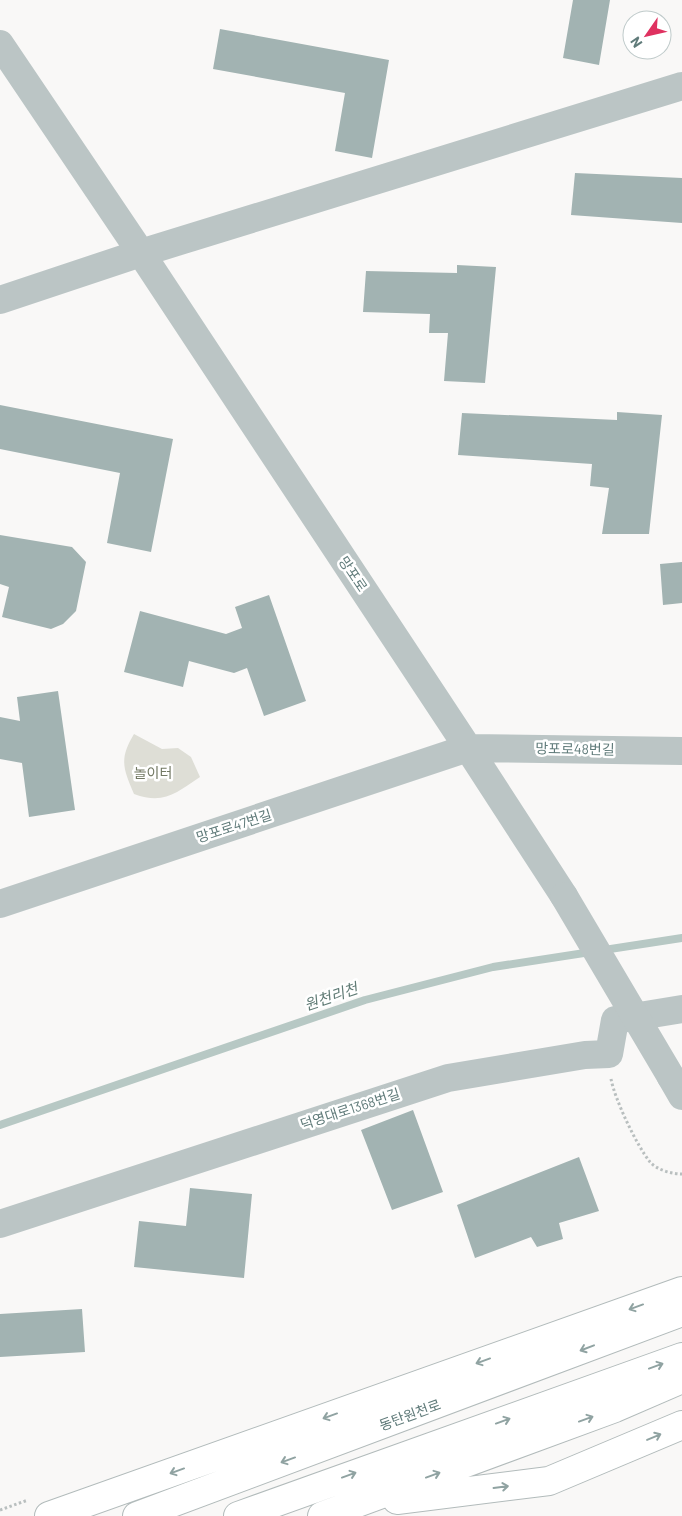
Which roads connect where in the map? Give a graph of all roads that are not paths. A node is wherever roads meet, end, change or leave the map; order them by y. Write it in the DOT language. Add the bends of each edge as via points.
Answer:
graph roads {
  1 [pos="0,44"];
  2 [pos="682,86"];
  3 [pos="141,253"];
  4 [pos="0,300"];
  5 [pos="468,748"];
  6 [pos="682,751"];
  7 [pos="0,904"];
  8 [pos="682,1009"];
  9 [pos="676,1086"];
  10 [pos="0,1224"];
  11 [pos="682,1290"];
  12 [pos="682,1312"];
  13 [pos="682,1357"];
  14 [pos="682,1379"];
  15 [pos="682,1425"];
  16 [pos="348,1506"];
  17 [pos="50,1516"];
  18 [pos="137,1516"];
  19 [pos="238,1516"];
  20 [pos="322,1516"];
  1 -- 3 [label="street, 망포로"];
  2 -- 3 [label="street"];
  3 -- 4 [label="street"];
  3 -- 5 [label="street, 망포로"];
  5 -- 6 [label="street, 망포로48번길"];
  5 -- 7 [label="street, 망포로47번길"];
  5 -- 9 [label="street, 망포로, bridge" via="564,896"];
  8 -- 10 [label="street, 덕영대로1368번길" via="615,1020 609,1054 585,1055 448,1078"];
  11 -- 17 [label="main road, one-way"];
  12 -- 18 [label="main road, 동탄원천로, one-way"];
  19 -- 13 [label="main road, one-way"];
  16 -- 14 [label="main road, one-way" via="615,1408"];
  16 -- 15 [label="main road, one-way" via="550,1481"];
  16 -- 20 [label="main road"];
}
